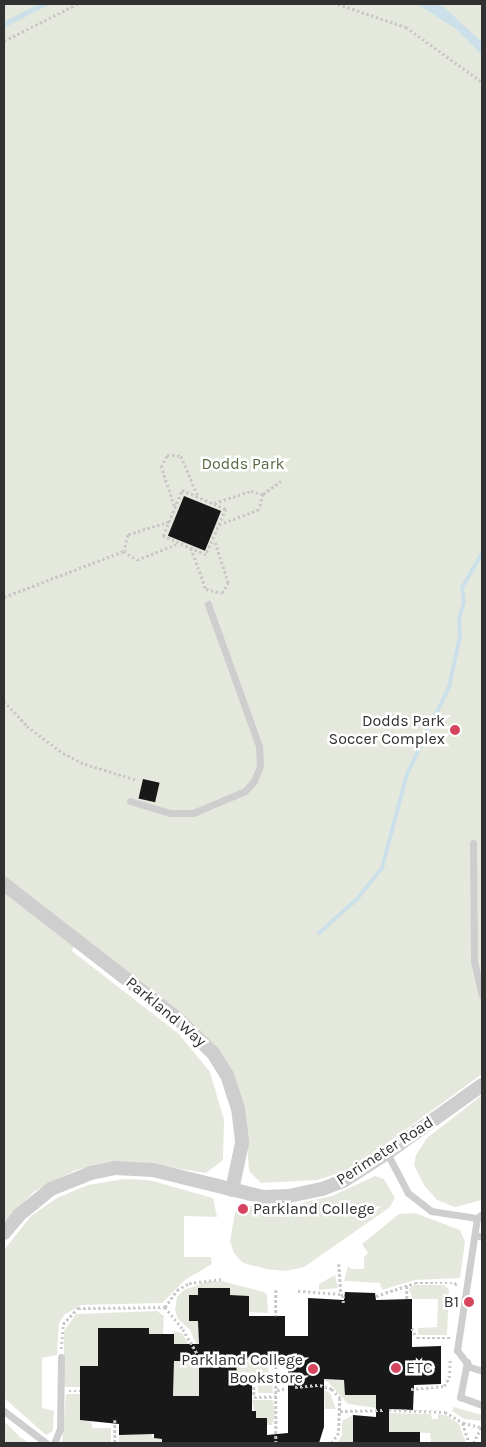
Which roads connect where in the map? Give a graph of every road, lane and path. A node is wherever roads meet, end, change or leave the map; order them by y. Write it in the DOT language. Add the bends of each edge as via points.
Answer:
graph roads {
  1 [pos="77,4"];
  2 [pos="338,4"];
  3 [pos="4,41"];
  4 [pos="482,82"];
  5 [pos="281,481"];
  6 [pos="263,494"];
  7 [pos="198,497"];
  8 [pos="212,503"];
  9 [pos="175,507"];
  10 [pos="169,522"];
  11 [pos="218,526"];
  12 [pos="213,538"];
  13 [pos="180,543"];
  14 [pos="191,548"];
  15 [pos="124,551"];
  16 [pos="4,597"];
  17 [pos="208,604"];
  18 [pos="4,701"];
  19 [pos="137,780"];
  20 [pos="130,801"];
  21 [pos="473,843"];
  22 [pos="4,884"];
  23 [pos="482,995"];
  24 [pos="482,1084"];
  25 [pos="387,1153"];
  26 [pos="232,1190"];
  27 [pos="480,1216"];
  28 [pos="4,1233"];
  29 [pos="474,1234"];
  30 [pos="482,1237"];
  31 [pos="339,1264"];
  32 [pos="222,1279"];
  33 [pos="407,1285"];
  34 [pos="276,1290"];
  35 [pos="298,1292"];
  36 [pos="455,1292"];
  37 [pos="343,1296"];
  38 [pos="376,1296"];
  39 [pos="407,1299"];
  40 [pos="342,1303"];
  41 [pos="165,1308"];
  42 [pos="276,1316"];
  43 [pos="412,1328"];
  44 [pos="451,1329"];
  45 [pos="450,1338"];
  46 [pos="450,1346"];
  47 [pos="450,1354"];
  48 [pos="61,1357"];
  49 [pos="232,1359"];
  50 [pos="236,1359"];
  51 [pos="467,1362"];
  52 [pos="482,1371"];
  53 [pos="236,1377"];
  54 [pos="295,1387"];
  55 [pos="288,1388"];
  56 [pos="410,1389"];
  57 [pos="276,1390"];
  58 [pos="277,1396"];
  59 [pos="482,1405"];
  60 [pos="445,1406"];
  61 [pos="383,1410"];
  62 [pos="390,1410"];
  63 [pos="4,1411"];
  64 [pos="340,1411"];
  65 [pos="445,1412"];
  66 [pos="115,1420"];
  67 [pos="463,1423"];
  68 [pos="481,1426"];
  69 [pos="46,1443"];
  70 [pos="54,1443"];
  71 [pos="115,1443"];
  72 [pos="276,1443"];
  73 [pos="332,1443"];
  74 [pos="469,1443"];
  75 [pos="473,1443"];
  1 -- 3 [label="path"];
  2 -- 4 [label="path" via="406,27"];
  5 -- 6 [label="path"];
  6 -- 8 [label="path" via="251,491"];
  6 -- 11 [label="path" via="259,510"];
  7 -- 8 [label="path"];
  7 -- 9 [label="path" via="182,490"];
  7 -- 9 [label="path" via="181,456 167,455 161,467"];
  8 -- 11 [label="path" via="226,509"];
  9 -- 10 [label="path"];
  10 -- 13 [label="path" via="163,536"];
  10 -- 15 [label="path" via="128,536"];
  11 -- 12 [label="path"];
  12 -- 14 [label="path" via="206,554"];
  12 -- 14 [label="path" via="228,583 222,593 206,589"];
  13 -- 14 [label="path"];
  13 -- 15 [label="path" via="137,560"];
  15 -- 16 [label="path"];
  17 -- 20 [label="lane" via="259,746 260,766 254,781 245,791 193,813 170,813"];
  18 -- 19 [label="path" via="27,726 63,753"];
  21 -- 23 [label="lane" via="474,960"];
  22 -- 26 [label="street, Parkland Way" via="177,1018 213,1053 234,1091 240,1122 242,1143"];
  24 -- 25 [label="street, Perimeter Road"];
  25 -- 26 [label="street, Perimeter Road" via="342,1181 302,1194 263,1197"];
  25 -- 27 [label="lane" via="408,1193 431,1211"];
  26 -- 28 [label="street, Perimeter Road" via="153,1170 116,1168 91,1173 51,1190 19,1215"];
  27 -- 29 [label="lane"];
  29 -- 30 [label="lane"];
  29 -- 51 [label="lane" via="457,1350"];
  31 -- 37 [label="path"];
  32 -- 41 [label="path" via="189,1284 177,1290"];
  33 -- 36 [label="path" via="456,1283"];
  33 -- 38 [label="path"];
  33 -- 39 [label="path"];
  34 -- 42 [label="path"];
  35 -- 37 [label="path"];
  37 -- 40 [label="path"];
  41 -- 48 [label="path" via="78,1308 63,1324"];
  41 -- 49 [label="path" via="184,1329 200,1358"];
  43 -- 45 [label="path" via="417,1338"];
  44 -- 45 [label="path"];
  45 -- 46 [label="path"];
  47 -- 56 [label="path" via="450,1378 444,1387"];
  48 -- 70 [label="lane" via="60,1428"];
  50 -- 57 [label="path" via="276,1358"];
  51 -- 52 [label="lane"];
  51 -- 59 [label="lane" via="460,1396"];
  53 -- 58 [label="path" via="254,1377 254,1396"];
  54 -- 64 [label="path" via="309,1384 332,1389 340,1398"];
  55 -- 57 [label="path"];
  57 -- 58 [label="path"];
  58 -- 72 [label="path"];
  60 -- 65 [label="path"];
  61 -- 64 [label="path"];
  62 -- 65 [label="path"];
  63 -- 69 [label="lane"];
  64 -- 73 [label="path" via="339,1434"];
  65 -- 67 [label="path"];
  66 -- 71 [label="path"];
  67 -- 68 [label="path"];
  67 -- 74 [label="path"];
  68 -- 75 [label="path"];
}
